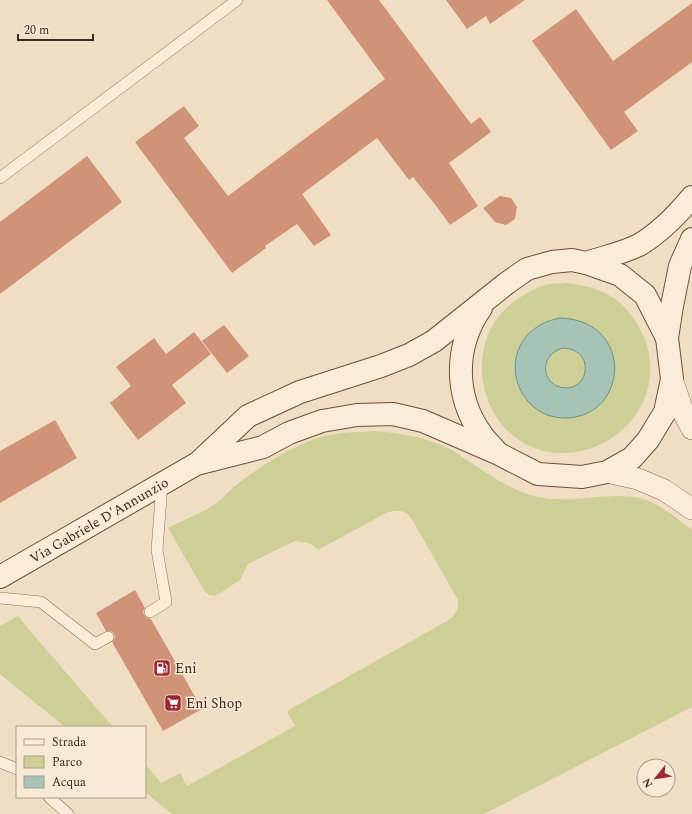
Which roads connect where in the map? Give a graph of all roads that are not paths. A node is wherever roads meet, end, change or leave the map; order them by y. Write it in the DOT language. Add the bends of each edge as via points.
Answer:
graph roads {
  1 [pos="237,0"];
  2 [pos="0,178"];
  3 [pos="692,197"];
  4 [pos="692,239"];
  5 [pos="586,263"];
  6 [pos="488,299"];
  7 [pos="667,338"];
  8 [pos="672,379"];
  9 [pos="692,429"];
  10 [pos="500,454"];
  11 [pos="198,464"];
  12 [pos="607,472"];
  13 [pos="162,484"];
  14 [pos="692,510"];
  15 [pos="0,577"];
  16 [pos="0,598"];
  17 [pos="150,612"];
  18 [pos="108,637"];
  19 [pos="0,762"];
  20 [pos="16,769"];
  21 [pos="50,798"];
  22 [pos="68,814"];
  1 -- 2 [label="lane"];
  3 -- 5 [label="main road" via="664,227 639,245"];
  4 -- 7 [label="main road" via="680,266"];
  5 -- 6 [label="main road" via="572,260 552,262 527,269"];
  5 -- 7 [label="main road" via="620,275 645,294"];
  6 -- 10 [label="main road" via="464,342 460,367 462,391 470,415 482,436"];
  6 -- 11 [label="main road" via="434,341 409,355 300,392 248,416"];
  7 -- 8 [label="main road"];
  8 -- 9 [label="street"];
  8 -- 12 [label="main road" via="665,412 648,440 632,458"];
  10 -- 11 [label="main road" via="423,421 393,414 357,415 322,422 263,447"];
  10 -- 12 [label="main road" via="538,474 582,477"];
  11 -- 13 [label="main road, Via Gabriele D'Annunzio"];
  12 -- 14 [label="street" via="638,479 664,490"];
  13 -- 15 [label="main road, Via Gabriele D'Annunzio"];
  13 -- 17 [label="lane" via="157,550 166,602"];
  16 -- 18 [label="lane" via="41,602 95,644"];
  19 -- 20 [label="lane"];
  21 -- 22 [label="lane"];
}
